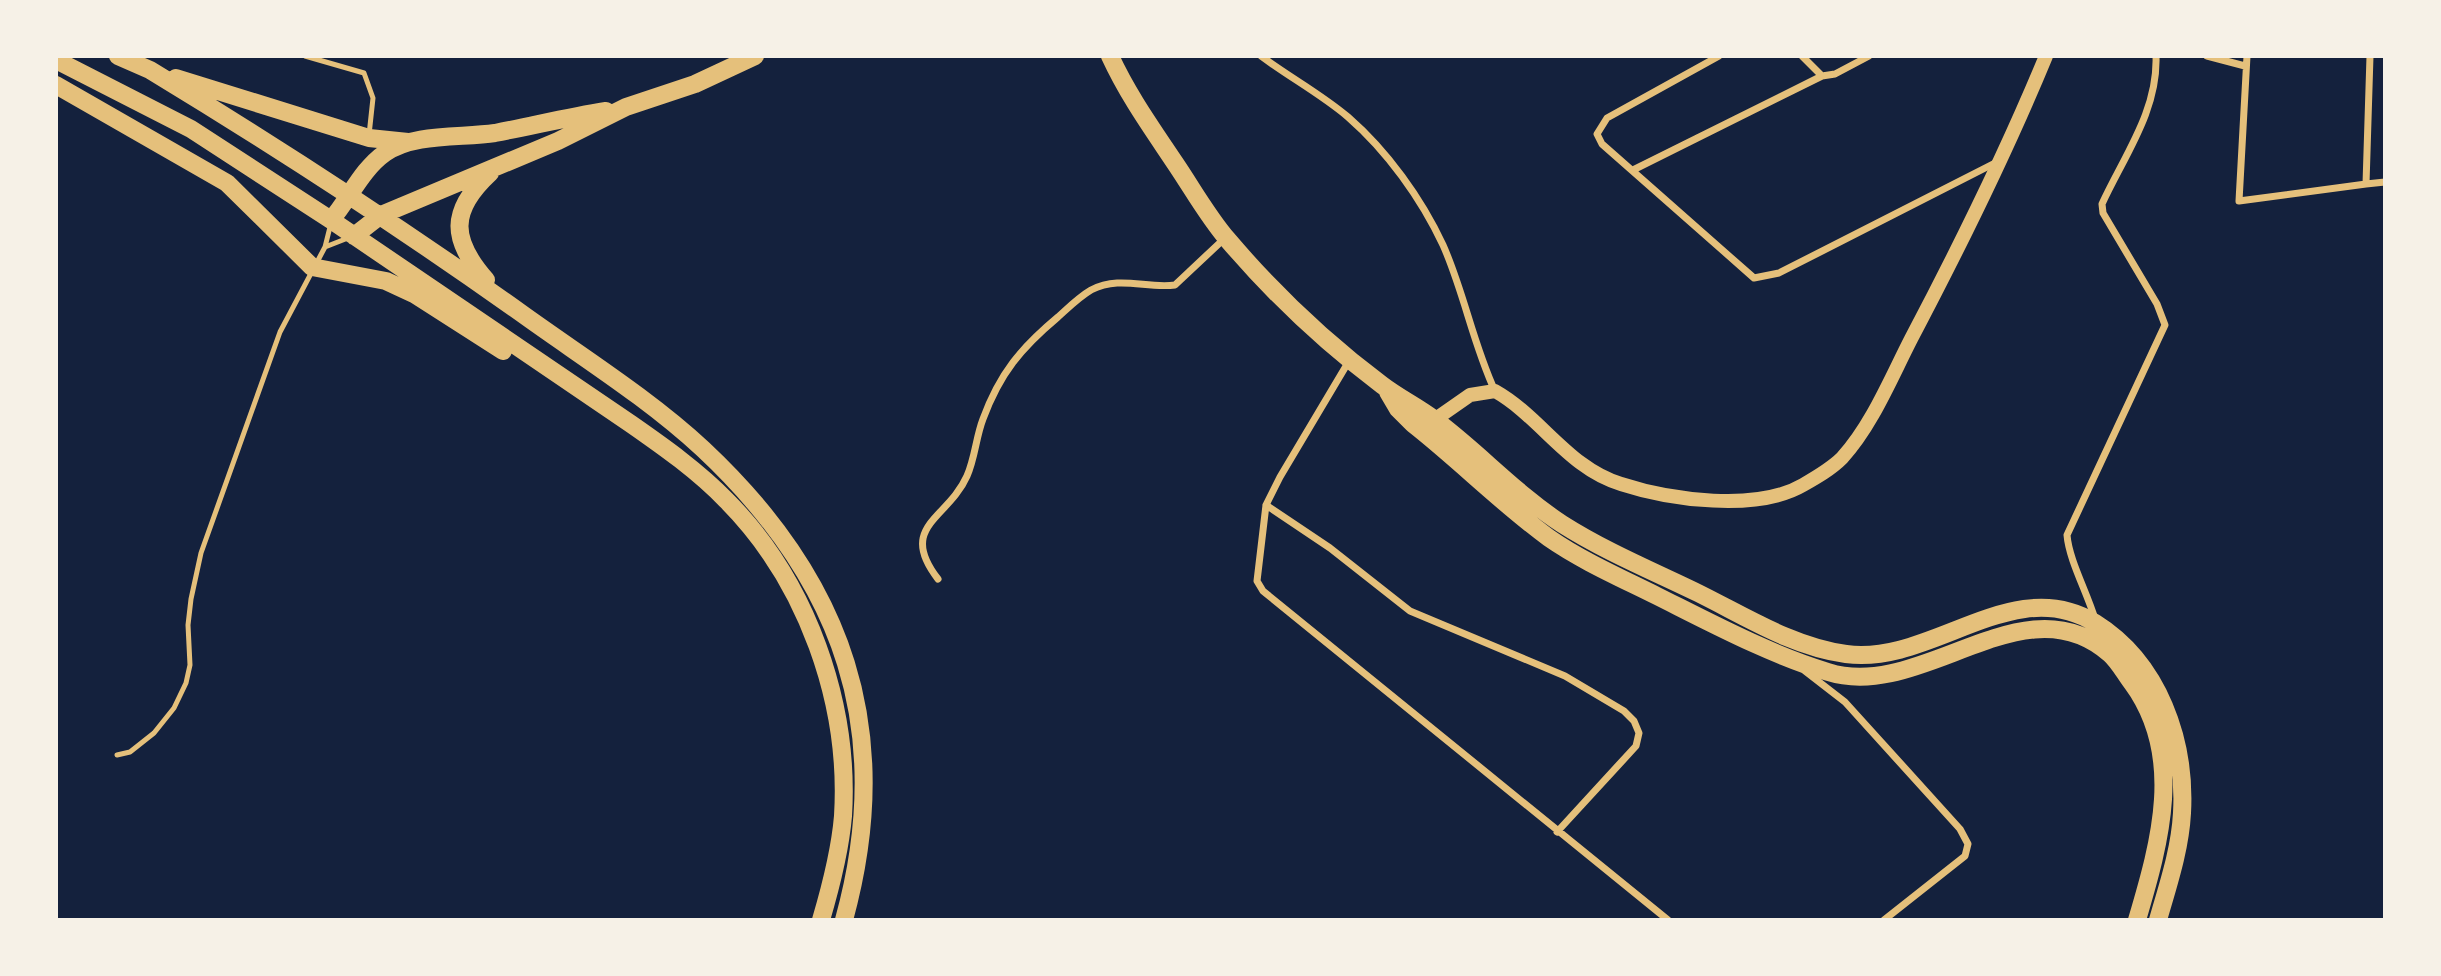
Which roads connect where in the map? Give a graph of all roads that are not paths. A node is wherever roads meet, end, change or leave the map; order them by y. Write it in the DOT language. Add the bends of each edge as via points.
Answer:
graph roads {
  1 [pos="118,56"];
  2 [pos="305,56"];
  3 [pos="755,56"];
  4 [pos="1110,56"];
  5 [pos="1261,56"];
  6 [pos="1719,56"];
  7 [pos="1802,56"];
  8 [pos="1869,56"];
  9 [pos="2046,56"];
  10 [pos="2156,56"];
  11 [pos="2207,56"];
  12 [pos="2246,56"];
  13 [pos="2370,56"];
  14 [pos="56,60"];
  15 [pos="2245,66"];
  16 [pos="150,70"];
  17 [pos="1822,76"];
  18 [pos="56,85"];
  19 [pos="626,107"];
  20 [pos="369,138"];
  21 [pos="415,142"];
  22 [pos="2000,161"];
  23 [pos="501,163"];
  24 [pos="1633,170"];
  25 [pos="2385,182"];
  26 [pos="2365,184"];
  27 [pos="351,196"];
  28 [pos="380,215"];
  29 [pos="331,220"];
  30 [pos="354,236"];
  31 [pos="1225,237"];
  32 [pos="325,247"];
  33 [pos="312,267"];
  34 [pos="505,301"];
  35 [pos="1350,360"];
  36 [pos="1495,391"];
  37 [pos="631,424"];
  38 [pos="1428,425"];
  39 [pos="1266,505"];
  40 [pos="938,579"];
  41 [pos="2096,623"];
  42 [pos="2099,645"];
  43 [pos="1791,659"];
  44 [pos="117,755"];
  45 [pos="1557,832"];
  46 [pos="2158,844"];
  47 [pos="2177,846"];
  48 [pos="821,920"];
  49 [pos="844,920"];
  50 [pos="1668,920"];
  51 [pos="1884,920"];
  52 [pos="2137,920"];
  53 [pos="2158,920"];
  1 -- 16 [label="main road"];
  2 -- 20 [label="lane" via="364,73 373,98"];
  3 -- 19 [label="main road" via="695,84"];
  4 -- 31 [label="main road" via="1131,100"];
  5 -- 36 [label="street" via="1347,116 1380,148 1409,188 1443,245"];
  6 -- 24 [label="street" via="1599,126 1602,144"];
  7 -- 17 [label="street"];
  8 -- 17 [label="street"];
  9 -- 22 [label="main road"];
  10 -- 41 [label="street" via="2149,107 2102,204 2165,325 2067,535 2068,551"];
  11 -- 15 [label="street"];
  12 -- 15 [label="street"];
  13 -- 26 [label="street"];
  14 -- 29 [label="main road" via="191,129"];
  15 -- 26 [label="street" via="2239,201"];
  16 -- 20 [label="main road"];
  16 -- 27 [label="main road"];
  17 -- 24 [label="street"];
  18 -- 33 [label="main road" via="227,183"];
  19 -- 21 [label="main road" via="495,133"];
  19 -- 23 [label="main road"];
  20 -- 21 [label="main road"];
  21 -- 27 [label="main road" via="387,151 361,177"];
  22 -- 24 [label="street" via="1764,278 1755,278"];
  22 -- 36 [label="main road" via="1969,232 1875,407 1844,456 1800,487 1768,498 1726,500 1621,484 1590,471 1526,411"];
  23 -- 28 [label="main road"];
  23 -- 34 [label="main road" via="470,191 460,226 467,258"];
  25 -- 26 [label="street"];
  27 -- 28 [label="main road"];
  27 -- 29 [label="main road"];
  28 -- 30 [label="main road"];
  28 -- 34 [label="main road"];
  29 -- 30 [label="main road"];
  29 -- 32 [label="lane"];
  30 -- 32 [label="lane"];
  30 -- 37 [label="main road"];
  31 -- 35 [label="main road" via="1282,299"];
  31 -- 40 [label="street" via="1175,285 1131,281 1092,290 1009,363 982,422 966,478 924,534 924,561"];
  32 -- 33 [label="lane"];
  33 -- 37 [label="main road" via="386,281 414,294"];
  33 -- 44 [label="lane" via="275,344 201,553 188,625 186,683 154,733 130,752"];
  34 -- 49 [label="main road" via="701,447 752,498 809,575 831,618 859,720 863,779 859,848"];
  35 -- 38 [label="main road"];
  35 -- 39 [label="street"];
  36 -- 38 [label="main road" via="1470,395"];
  37 -- 48 [label="main road" via="674,454 727,501 779,569 803,610 835,705 842,758 843,817 834,876"];
  38 -- 41 [label="main road" via="1559,522 1801,644 1849,655 1878,654 1912,648 2006,612 2035,608 2058,608"];
  38 -- 43 [label="main road" via="1549,538"];
  39 -- 45 [label="street" via="1256,568 1263,591"];
  39 -- 45 [label="street" via="1410,611 1565,676 1634,721 1639,733 1636,747"];
  41 -- 42 [label="street"];
  41 -- 47 [label="main road" via="2146,671 2170,720 2182,778"];
  42 -- 43 [label="main road" via="2063,631 2018,631 1882,676 1831,674"];
  42 -- 46 [label="main road" via="2113,656 2137,690 2159,740 2164,804"];
  43 -- 51 [label="street" via="1844,702 1960,828 1968,844 1965,856"];
  45 -- 50 [label="street"];
  46 -- 47 [label="main road"];
  46 -- 52 [label="main road"];
  47 -- 53 [label="main road"];
}
